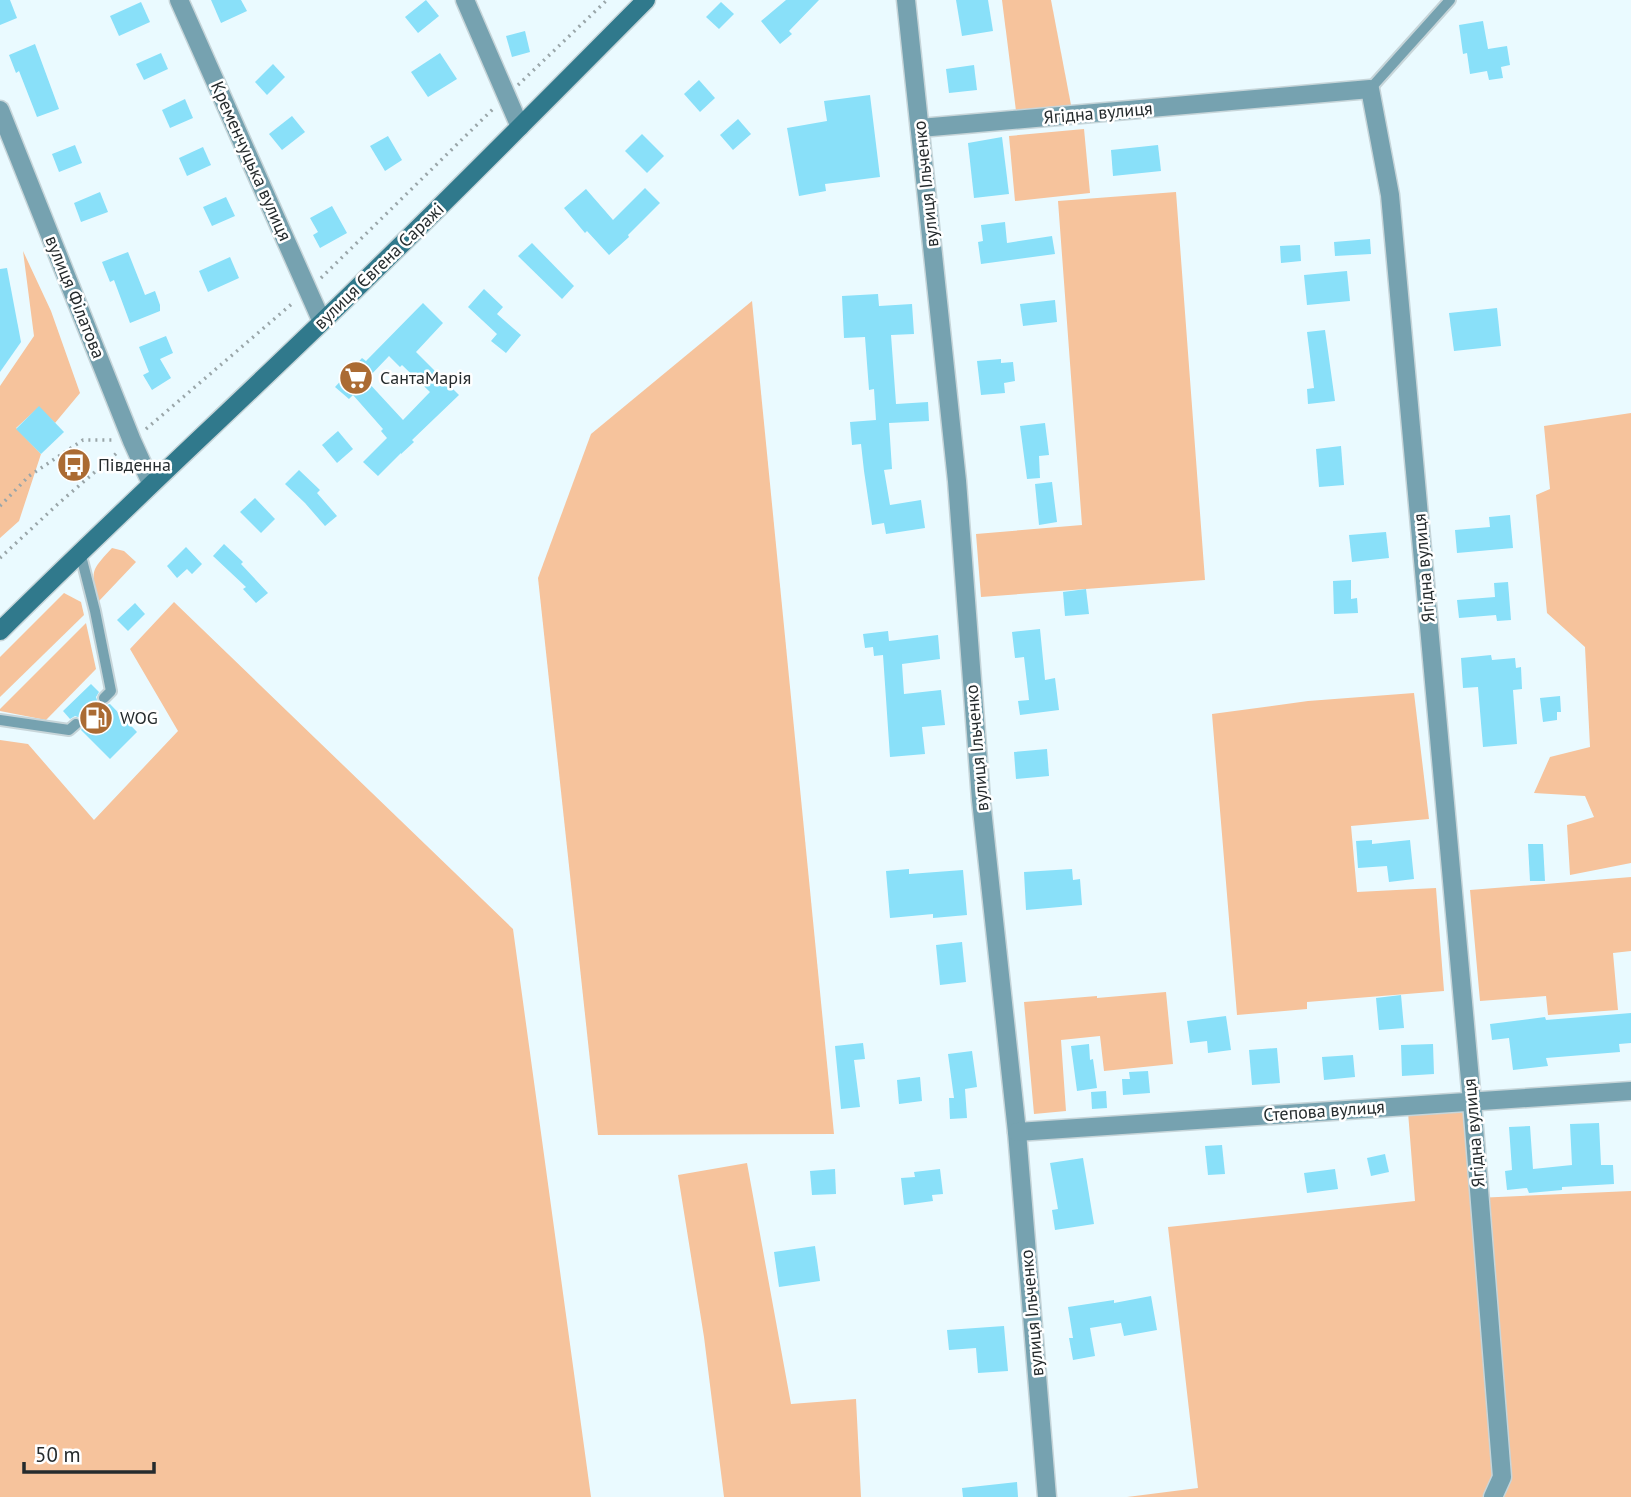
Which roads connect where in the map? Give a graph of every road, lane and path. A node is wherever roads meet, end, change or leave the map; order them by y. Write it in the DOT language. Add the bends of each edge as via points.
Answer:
graph roads {
  1 [pos="179,0"];
  2 [pos="465,0"];
  3 [pos="646,0"];
  4 [pos="906,0"];
  5 [pos="1450,0"];
  6 [pos="1370,89"];
  7 [pos="0,110"];
  8 [pos="520,127"];
  9 [pos="920,128"];
  10 [pos="322,322"];
  11 [pos="132,441"];
  12 [pos="151,483"];
  13 [pos="0,506"];
  14 [pos="80,552"];
  15 [pos="0,631"];
  16 [pos="104,698"];
  17 [pos="0,720"];
  18 [pos="76,724"];
  19 [pos="1631,1091"];
  20 [pos="1472,1101"];
  21 [pos="1017,1132"];
  22 [pos="1047,1497"];
  23 [pos="1493,1497"];
  1 -- 10 [label="street, Кременчуцька вулиця"];
  2 -- 8 [label="street"];
  3 -- 8 [label="main road, вулиця Євгена Саражі"];
  4 -- 9 [label="street, вулиця Ільченко"];
  5 -- 6 [label="lane"];
  6 -- 9 [label="street, Ягідна вулиця"];
  6 -- 20 [label="street, Ягідна вулиця" via="1391,209"];
  7 -- 11 [label="street, вулиця Філатова"];
  8 -- 10 [label="main road, вулиця Євгена Саражі"];
  9 -- 21 [label="street, вулиця Ільченко" via="957,481 981,800"];
  10 -- 12 [label="main road, вулиця Євгена Саражі"];
  11 -- 12 [label="street, вулиця Філатова"];
  11 -- 13 [label="path" via="83,440 29,476"];
  12 -- 14 [label="main road, вулиця Євгена Саражі"];
  14 -- 15 [label="main road, вулиця Євгена Саражі"];
  14 -- 16 [label="lane" via="111,691"];
  17 -- 18 [label="lane" via="69,730"];
  19 -- 20 [label="street, Степова вулиця"];
  20 -- 21 [label="street, Степова вулиця"];
  20 -- 23 [label="street, Ягідна вулиця" via="1499,1420 1502,1477"];
  21 -- 22 [label="street, вулиця Ільченко"];
}
